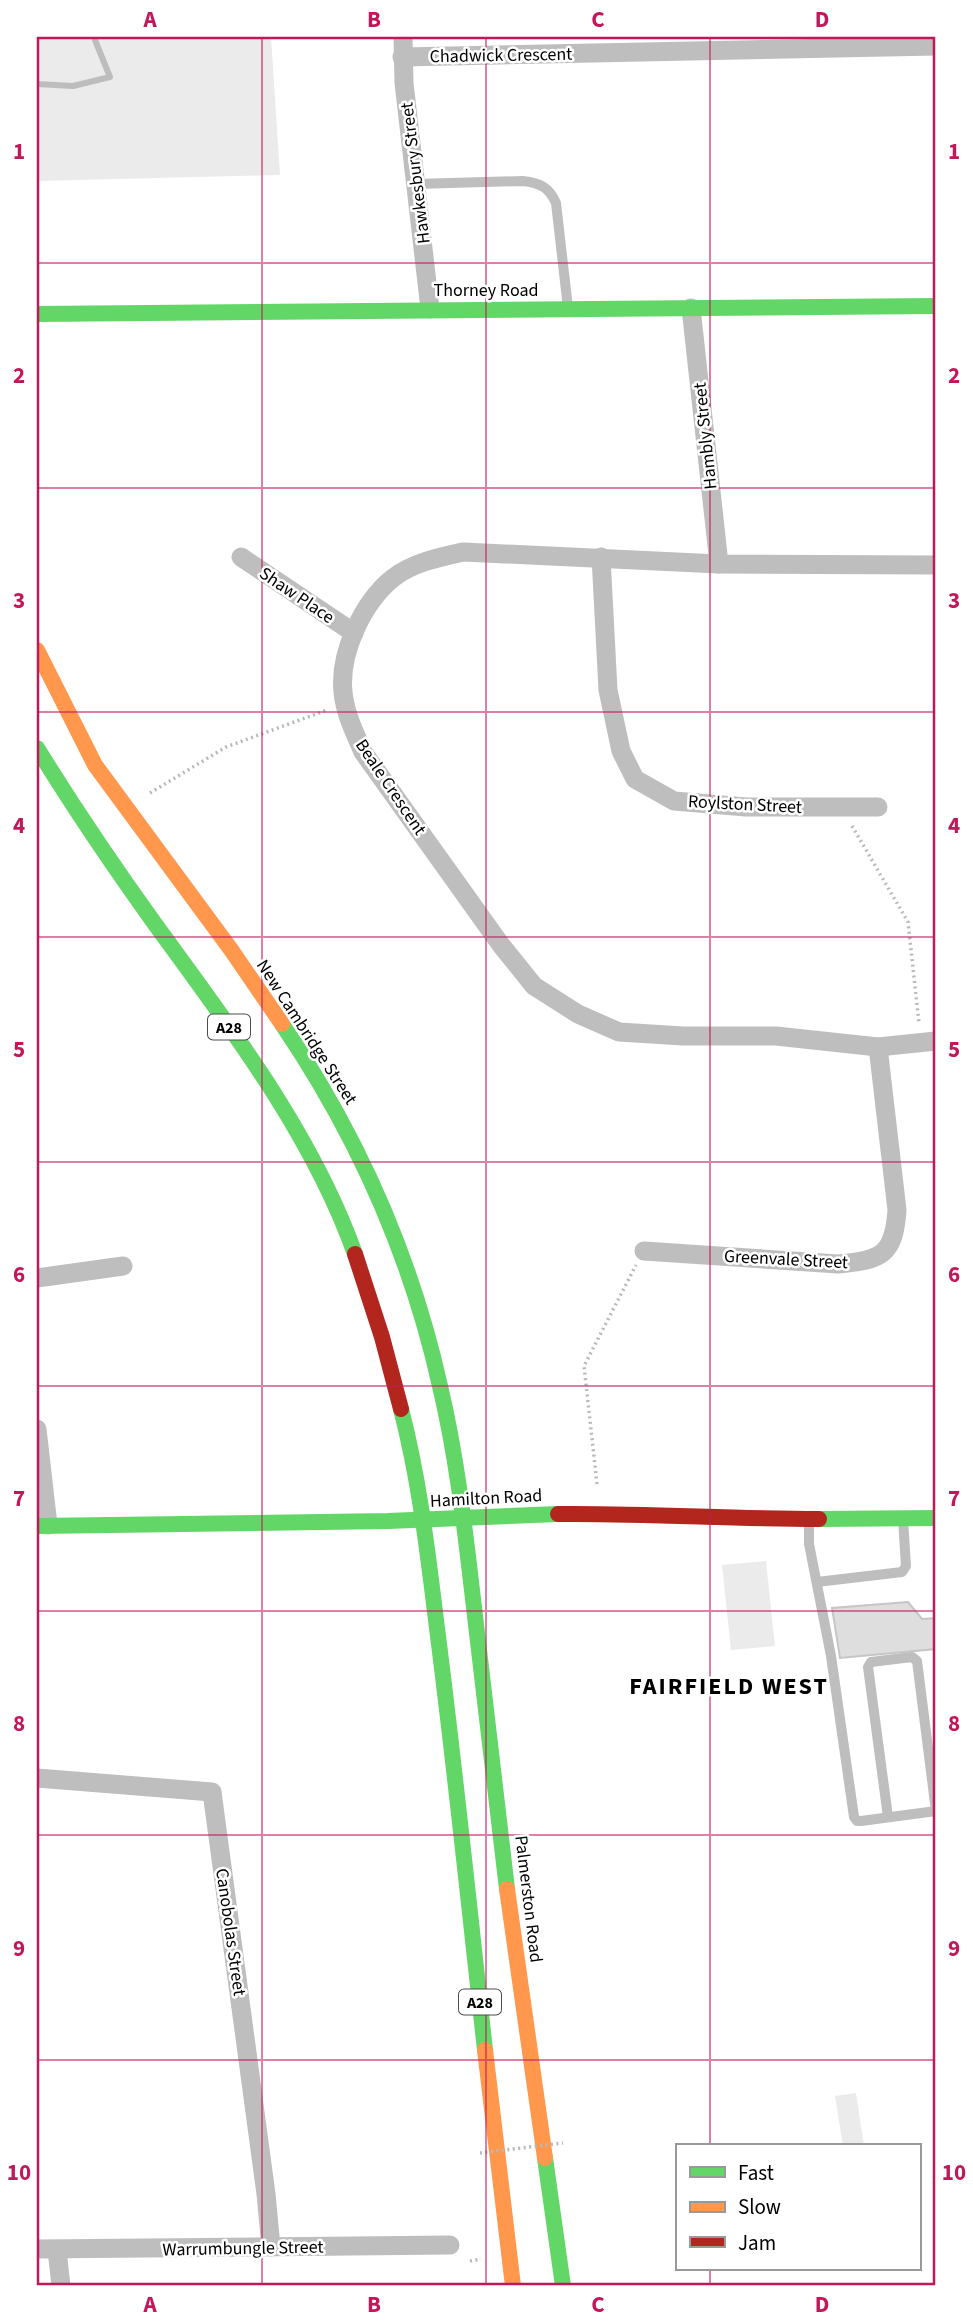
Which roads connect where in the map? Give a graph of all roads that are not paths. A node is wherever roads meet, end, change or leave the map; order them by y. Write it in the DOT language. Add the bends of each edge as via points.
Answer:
graph roads {
  1 [pos="403,37"];
  2 [pos="936,46"];
  3 [pos="402,57"];
  4 [pos="416,184"];
  5 [pos="936,306"];
  6 [pos="691,308"];
  7 [pos="430,309"];
  8 [pos="568,309"];
  9 [pos="37,314"];
  10 [pos="240,557"];
  11 [pos="601,557"];
  12 [pos="719,564"];
  13 [pos="936,565"];
  14 [pos="354,633"];
  15 [pos="37,650"];
  16 [pos="37,748"];
  17 [pos="878,807"];
  18 [pos="929,1042"];
  19 [pos="878,1047"];
  20 [pos="644,1251"];
  21 [pos="123,1266"];
  22 [pos="37,1278"];
  23 [pos="37,1429"];
  24 [pos="463,1517"];
  25 [pos="903,1518"];
  26 [pos="936,1518"];
  27 [pos="808,1519"];
  28 [pos="422,1520"];
  29 [pos="42,1525"];
  30 [pos="817,1581"];
  31 [pos="37,1778"];
  32 [pos="936,1811"];
  33 [pos="888,1817"];
  34 [pos="450,2245"];
  35 [pos="271,2247"];
  36 [pos="37,2249"];
  37 [pos="57,2250"];
  38 [pos="61,2286"];
  39 [pos="513,2286"];
  40 [pos="563,2286"];
  1 -- 3 [label="street, Hawkesbury Street"];
  2 -- 3 [label="street, Chadwick Crescent"];
  3 -- 4 [label="street, Hawkesbury Street"];
  4 -- 7 [label="street, Hawkesbury Street"];
  4 -- 8 [label="lane" via="523,181 548,189 556,203"];
  5 -- 6 [label="main road, Thorney Road"];
  6 -- 8 [label="main road, Thorney Road"];
  6 -- 12 [label="street, Hambly Street"];
  7 -- 8 [label="main road, Thorney Road"];
  7 -- 9 [label="main road, Thorney Road"];
  10 -- 14 [label="street, Shaw Place"];
  11 -- 12 [label="street, Beale Crescent"];
  11 -- 14 [label="street, Beale Crescent" via="463,552 429,560 394,577 372,601"];
  11 -- 17 [label="street, Roylston Street" via="608,690 621,751 635,779 674,801 746,807"];
  12 -- 13 [label="street, Beale Crescent"];
  14 -- 19 [label="street, Beale Crescent" via="342,690 363,752 534,986 578,1014 619,1032 776,1036"];
  15 -- 24 [label="main road, New Cambridge Street / A28" via="95,765 273,1009 358,1153 389,1222 423,1323 449,1423"];
  16 -- 28 [label="main road, A28" via="95,843 278,1098 312,1159 345,1228 379,1328 399,1397"];
  18 -- 19 [label="street, Beale Crescent"];
  19 -- 20 [label="street, Greenvale Street" via="897,1210 895,1236 884,1252 865,1262 838,1264"];
  21 -- 22 [label="street"];
  23 -- 29 [label="street"];
  24 -- 27 [label="main road, Hamilton Road" via="641,1513"];
  24 -- 28 [label="main road, Hamilton Road"];
  24 -- 40 [label="main road, Palmerston Road / A28" via="507,1892"];
  25 -- 26 [label="main road, Hamilton Road"];
  25 -- 27 [label="main road, Hamilton Road"];
  25 -- 30 [label="lane" via="906,1566 902,1572"];
  27 -- 30 [label="lane"];
  28 -- 29 [label="main road, Hamilton Road"];
  28 -- 39 [label="main road, A28" via="449,1717"];
  30 -- 33 [label="lane" via="852,1812 857,1821"];
  31 -- 35 [label="street, Canobolas Street" via="212,1792"];
  32 -- 33 [label="lane"];
  32 -- 33 [label="lane" via="916,1661 912,1657 871,1662 868,1667"];
  34 -- 35 [label="street, Warrumbungle Street"];
  35 -- 37 [label="street, Warrumbungle Street"];
  36 -- 37 [label="street, Warrumbungle Street"];
  37 -- 38 [label="street"];
}
